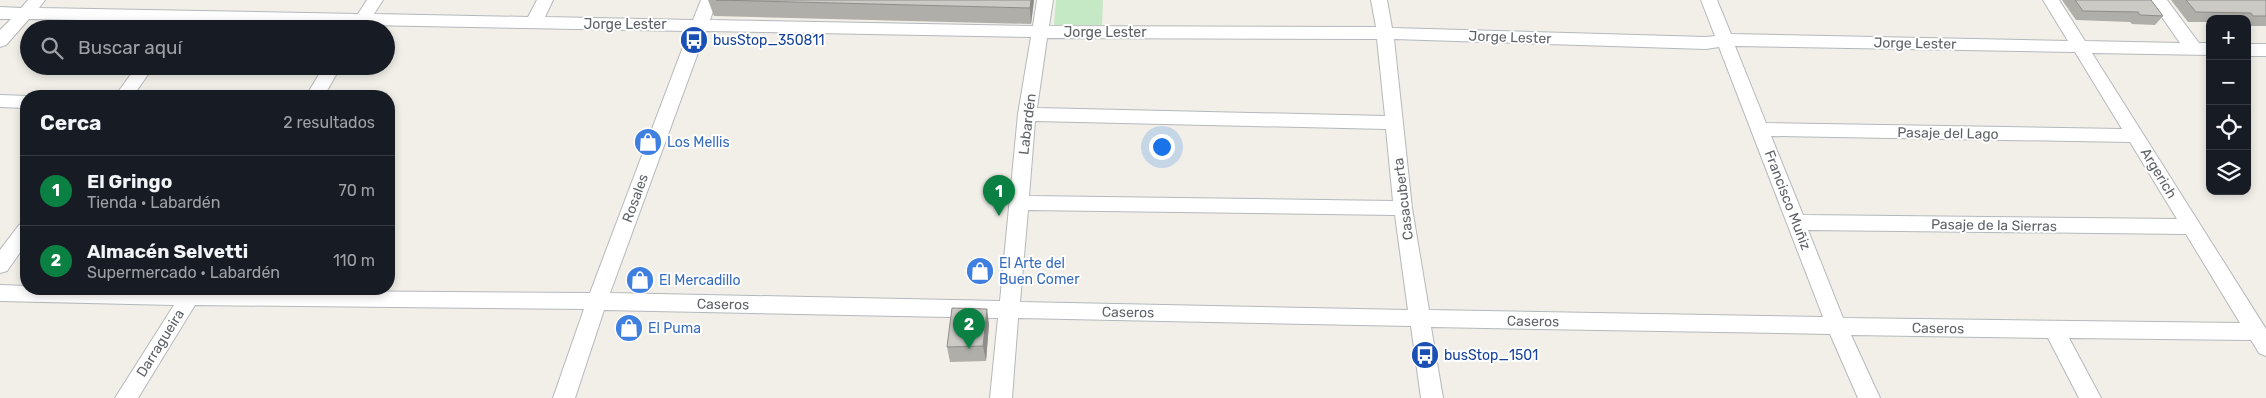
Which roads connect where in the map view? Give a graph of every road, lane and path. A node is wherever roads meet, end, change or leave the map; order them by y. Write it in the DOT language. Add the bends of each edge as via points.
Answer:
graph roads {
  1 [pos="36,0"];
  2 [pos="375,0"];
  3 [pos="545,0"];
  4 [pos="709,0"];
  5 [pos="1045,0"];
  6 [pos="1379,0"];
  7 [pos="1709,0"];
  8 [pos="2052,0"];
  9 [pos="2158,0"];
  10 [pos="0,13"];
  11 [pos="25,13"];
  12 [pos="132,20"];
  13 [pos="362,20"];
  14 [pos="395,24"];
  15 [pos="533,24"];
  16 [pos="700,24"];
  17 [pos="1041,32"];
  18 [pos="1385,33"];
  19 [pos="1726,40"];
  20 [pos="0,41"];
  21 [pos="2082,46"];
  22 [pos="2202,49"];
  23 [pos="2251,50"];
  24 [pos="2266,50"];
  25 [pos="139,75"];
  26 [pos="328,75"];
  27 [pos="128,90"];
  28 [pos="319,90"];
  29 [pos="0,101"];
  30 [pos="20,102"];
  31 [pos="1027,114"];
  32 [pos="1395,122"];
  33 [pos="1760,129"];
  34 [pos="2137,136"];
  35 [pos="1020,204"];
  36 [pos="1403,208"];
  37 [pos="1796,222"];
  38 [pos="2192,227"];
  39 [pos="20,238"];
  40 [pos="0,265"];
  41 [pos="0,293"];
  42 [pos="20,293"];
  43 [pos="191,295"];
  44 [pos="250,295"];
  45 [pos="597,301"];
  46 [pos="1009,310"];
  47 [pos="1420,319"];
  48 [pos="1837,327"];
  49 [pos="2054,330"];
  50 [pos="2261,339"];
  51 [pos="126,398"];
  52 [pos="564,398"];
  53 [pos="1001,398"];
  54 [pos="1432,398"];
  55 [pos="1869,398"];
  56 [pos="2090,398"];
  1 -- 11 [label="street"];
  2 -- 13 [label="street"];
  3 -- 15 [label="street"];
  4 -- 16 [label="street, Rosales"];
  5 -- 17 [label="street, Labardén"];
  6 -- 18 [label="street, Casacuberta"];
  7 -- 19 [label="street, Francisco Muñiz"];
  8 -- 21 [label="street, Argerich"];
  9 -- 22 [label="street"];
  10 -- 11 [label="street, Jorge Lester"];
  11 -- 12 [label="street, Jorge Lester"];
  11 -- 20 [label="street"];
  14 -- 15 [label="street, Jorge Lester"];
  15 -- 16 [label="street, Jorge Lester"];
  16 -- 17 [label="street, Jorge Lester"];
  16 -- 45 [label="street, Rosales"];
  17 -- 18 [label="street, Jorge Lester"];
  17 -- 31 [label="street, Labardén"];
  18 -- 19 [label="street, Jorge Lester" via="1706,43"];
  18 -- 32 [label="street, Casacuberta"];
  19 -- 21 [label="street, Jorge Lester"];
  19 -- 33 [label="street, Francisco Muñiz"];
  21 -- 22 [label="street, Jorge Lester"];
  21 -- 34 [label="street, Argerich"];
  23 -- 24 [label="street"];
  25 -- 27 [label="street"];
  26 -- 28 [label="street"];
  29 -- 30 [label="street"];
  31 -- 32 [label="street"];
  31 -- 35 [label="street, Labardén"];
  32 -- 36 [label="street, Casacuberta"];
  33 -- 34 [label="street, Pasaje del Lago"];
  33 -- 37 [label="street, Francisco Muñiz"];
  34 -- 38 [label="street, Argerich"];
  35 -- 36 [label="street"];
  35 -- 46 [label="street, Labardén"];
  36 -- 47 [label="street, Casacuberta"];
  37 -- 38 [label="street, Pasaje de la Sierras"];
  37 -- 48 [label="street, Francisco Muñiz"];
  38 -- 50 [label="street, Argerich"];
  39 -- 40 [label="street"];
  41 -- 42 [label="street, Caseros"];
  43 -- 51 [label="street, Darragueira"];
  44 -- 45 [label="street, Caseros"];
  45 -- 46 [label="street, Caseros"];
  45 -- 52 [label="street, Rosales"];
  46 -- 47 [label="street, Caseros"];
  46 -- 53 [label="street, Labardén"];
  47 -- 48 [label="street, Caseros"];
  47 -- 54 [label="street, Casacuberta"];
  48 -- 49 [label="street, Caseros"];
  48 -- 55 [label="street, Francisco Muñiz"];
  49 -- 50 [label="street, Caseros"];
  49 -- 56 [label="street"];
}
